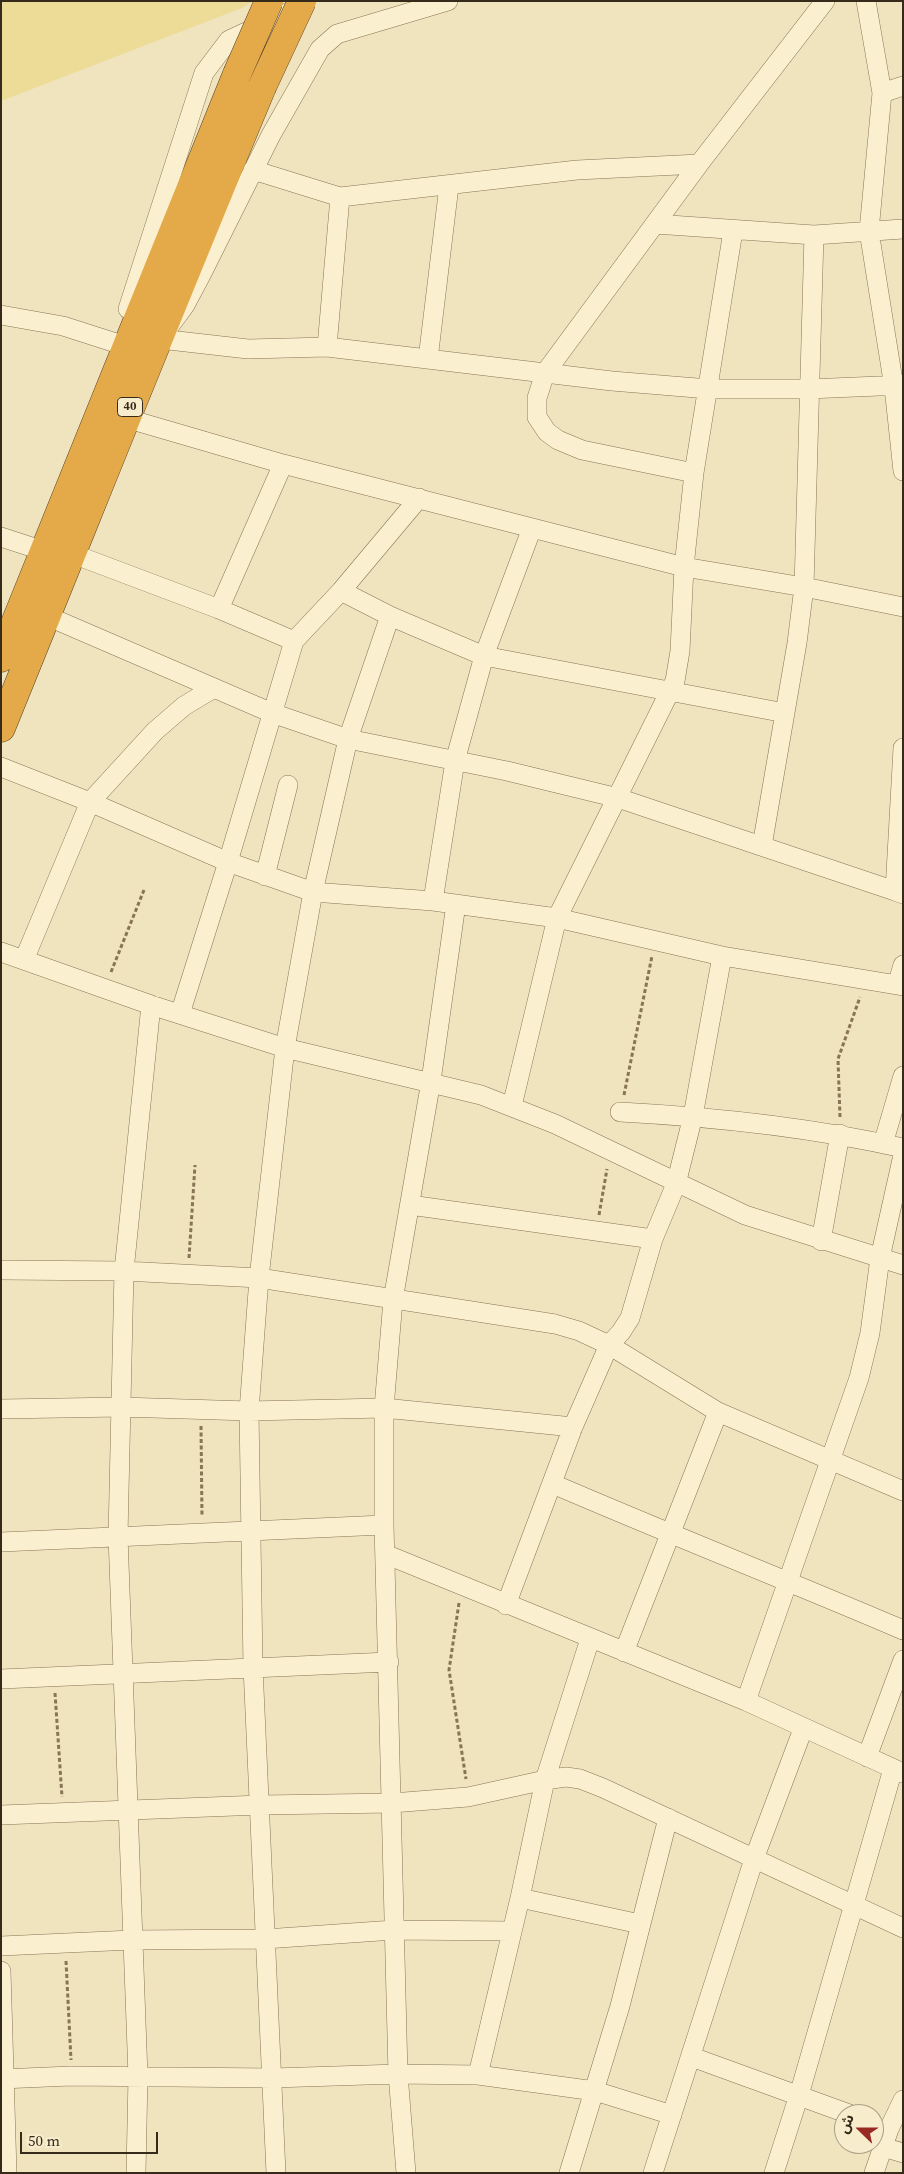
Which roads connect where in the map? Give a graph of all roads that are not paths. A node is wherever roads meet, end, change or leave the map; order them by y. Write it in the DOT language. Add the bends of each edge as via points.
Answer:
graph roads {
  1 [pos="269,1"];
  2 [pos="302,1"];
  3 [pos="312,1"];
  4 [pos="448,1"];
  5 [pos="825,1"];
  6 [pos="866,1"];
  7 [pos="903,86"];
  8 [pos="882,94"];
  9 [pos="699,164"];
  10 [pos="253,170"];
  11 [pos="449,186"];
  12 [pos="340,197"];
  13 [pos="655,224"];
  14 [pos="903,229"];
  15 [pos="733,231"];
  16 [pos="869,231"];
  17 [pos="814,235"];
  18 [pos="1,315"];
  19 [pos="160,339"];
  20 [pos="116,343"];
  21 [pos="327,348"];
  22 [pos="428,359"];
  23 [pos="545,373"];
  24 [pos="898,386"];
  25 [pos="709,388"];
  26 [pos="808,390"];
  27 [pos="115,412"];
  28 [pos="283,464"];
  29 [pos="903,471"];
  30 [pos="694,473"];
  31 [pos="419,498"];
  32 [pos="532,528"];
  33 [pos="1,536"];
  34 [pos="44,551"];
  35 [pos="73,554"];
  36 [pos="684,567"];
  37 [pos="804,587"];
  38 [pos="341,590"];
  39 [pos="903,607"];
  40 [pos="219,609"];
  41 [pos="47,616"];
  42 [pos="390,616"];
  43 [pos="294,641"];
  44 [pos="484,656"];
  45 [pos="1,658"];
  46 [pos="214,688"];
  47 [pos="671,691"];
  48 [pos="272,713"];
  49 [pos="785,713"];
  50 [pos="1,728"];
  51 [pos="348,739"];
  52 [pos="903,748"];
  53 [pos="455,761"];
  54 [pos="1,767"];
  55 [pos="288,785"];
  56 [pos="618,798"];
  57 [pos="90,802"];
  58 [pos="762,846"];
  59 [pos="228,862"];
  60 [pos="265,876"];
  61 [pos="313,892"];
  62 [pos="899,893"];
  63 [pos="433,901"];
  64 [pos="456,904"];
  65 [pos="557,918"];
  66 [pos="1,952"];
  67 [pos="722,956"];
  68 [pos="24,960"];
  69 [pos="903,965"];
  70 [pos="900,985"];
  71 [pos="151,1005"];
  72 [pos="180,1014"];
  73 [pos="285,1048"];
  74 [pos="903,1076"];
  75 [pos="431,1081"];
  76 [pos="512,1106"];
  77 [pos="620,1112"];
  78 [pos="693,1116"];
  79 [pos="840,1134"];
  80 [pos="883,1144"];
  81 [pos="903,1148"];
  82 [pos="903,1155"];
  83 [pos="676,1184"];
  84 [pos="410,1205"];
  85 [pos="653,1239"];
  86 [pos="821,1241"];
  87 [pos="880,1258"];
  88 [pos="903,1265"];
  89 [pos="1,1270"];
  90 [pos="124,1271"];
  91 [pos="259,1278"];
  92 [pos="393,1300"];
  93 [pos="609,1344"];
  94 [pos="120,1407"];
  95 [pos="384,1408"];
  96 [pos="1,1409"];
  97 [pos="249,1410"];
  98 [pos="718,1412"];
  99 [pos="574,1427"];
  100 [pos="831,1462"];
  101 [pos="552,1484"];
  102 [pos="903,1491"];
  103 [pos="384,1524"];
  104 [pos="251,1529"];
  105 [pos="670,1535"];
  106 [pos="118,1536"];
  107 [pos="1,1542"];
  108 [pos="385,1554"];
  109 [pos="787,1580"];
  110 [pos="506,1605"];
  111 [pos="903,1630"];
  112 [pos="590,1639"];
  113 [pos="624,1652"];
  114 [pos="903,1660"];
  115 [pos="389,1662"];
  116 [pos="253,1666"];
  117 [pos="124,1672"];
  118 [pos="1,1678"];
  119 [pos="746,1702"];
  120 [pos="803,1729"];
  121 [pos="867,1757"];
  122 [pos="898,1771"];
  123 [pos="545,1780"];
  124 [pos="392,1804"];
  125 [pos="261,1805"];
  126 [pos="129,1811"];
  127 [pos="1,1815"];
  128 [pos="668,1818"];
  129 [pos="754,1859"];
  130 [pos="520,1898"];
  131 [pos="855,1907"];
  132 [pos="640,1924"];
  133 [pos="903,1928"];
  134 [pos="394,1930"];
  135 [pos="511,1931"];
  136 [pos="265,1939"];
  137 [pos="132,1940"];
  138 [pos="1,1946"];
  139 [pos="1,1971"];
  140 [pos="692,2057"];
  141 [pos="398,2074"];
  142 [pos="478,2075"];
  143 [pos="138,2076"];
  144 [pos="273,2078"];
  145 [pos="3,2079"];
  146 [pos="595,2091"];
  147 [pos="799,2095"];
  148 [pos="903,2100"];
  149 [pos="834,2108"];
  150 [pos="672,2115"];
  151 [pos="884,2124"];
  152 [pos="884,2146"];
  153 [pos="903,2153"];
  154 [pos="880,2154"];
  155 [pos="7,2173"];
  156 [pos="136,2173"];
  157 [pos="276,2173"];
  158 [pos="406,2173"];
  159 [pos="569,2173"];
  160 [pos="653,2173"];
  161 [pos="774,2173"];
  162 [pos="874,2173"];
  1 -- 27 [label="highway, 40, bridge" via="237,74"];
  2 -- 19 [label="highway, 40, bridge" via="188,263"];
  3 -- 20 [label="street" via="230,40 204,73"];
  4 -- 10 [label="street" via="337,34 327,41 302,78"];
  5 -- 9 [label="street"];
  6 -- 8 [label="street"];
  7 -- 8 [label="street"];
  8 -- 16 [label="street"];
  9 -- 11 [label="street" via="577,170"];
  9 -- 13 [label="street"];
  10 -- 12 [label="street"];
  10 -- 19 [label="street" via="185,305"];
  11 -- 12 [label="street"];
  11 -- 22 [label="street"];
  12 -- 21 [label="street"];
  13 -- 15 [label="street"];
  13 -- 23 [label="street"];
  14 -- 16 [label="street"];
  15 -- 17 [label="street"];
  15 -- 25 [label="street"];
  16 -- 17 [label="street"];
  16 -- 24 [label="street"];
  17 -- 26 [label="street"];
  18 -- 20 [label="street" via="63,326"];
  19 -- 21 [label="street" via="248,350"];
  19 -- 27 [label="highway, 40"];
  20 -- 27 [label="street"];
  21 -- 22 [label="street"];
  22 -- 23 [label="street"];
  23 -- 25 [label="street"];
  23 -- 30 [label="street" via="537,398 537,417 547,432 558,440 582,450"];
  24 -- 26 [label="street"];
  24 -- 29 [label="street"];
  25 -- 26 [label="street"];
  25 -- 30 [label="street"];
  26 -- 37 [label="street"];
  27 -- 28 [label="street"];
  27 -- 34 [label="highway, 40"];
  27 -- 35 [label="highway, 40"];
  28 -- 31 [label="street"];
  28 -- 40 [label="street"];
  30 -- 36 [label="street"];
  31 -- 32 [label="street"];
  31 -- 38 [label="street"];
  32 -- 36 [label="street"];
  32 -- 44 [label="street"];
  33 -- 34 [label="street"];
  34 -- 45 [label="highway, 40"];
  35 -- 40 [label="street"];
  35 -- 41 [label="highway, 40"];
  36 -- 37 [label="street"];
  36 -- 47 [label="street" via="680,651"];
  37 -- 39 [label="street"];
  37 -- 49 [label="street"];
  38 -- 42 [label="street"];
  38 -- 43 [label="street"];
  40 -- 43 [label="street"];
  41 -- 46 [label="street"];
  41 -- 50 [label="highway, 40"];
  42 -- 44 [label="street"];
  42 -- 51 [label="street"];
  43 -- 48 [label="street"];
  44 -- 47 [label="street"];
  44 -- 53 [label="street"];
  46 -- 48 [label="street"];
  46 -- 57 [label="street" via="184,706 155,731"];
  47 -- 49 [label="street"];
  47 -- 56 [label="street"];
  48 -- 51 [label="street"];
  48 -- 59 [label="street"];
  49 -- 58 [label="street"];
  51 -- 53 [label="street"];
  51 -- 61 [label="street"];
  52 -- 62 [label="street"];
  53 -- 56 [label="street"];
  53 -- 63 [label="street"];
  54 -- 57 [label="street"];
  55 -- 60 [label="street"];
  56 -- 58 [label="street"];
  56 -- 65 [label="street"];
  57 -- 59 [label="street"];
  57 -- 68 [label="street"];
  58 -- 62 [label="street"];
  59 -- 60 [label="street"];
  59 -- 72 [label="street"];
  60 -- 61 [label="street"];
  61 -- 63 [label="street"];
  61 -- 73 [label="street"];
  63 -- 64 [label="street"];
  64 -- 65 [label="street"];
  64 -- 75 [label="street"];
  65 -- 67 [label="street"];
  65 -- 76 [label="street"];
  66 -- 68 [label="street"];
  67 -- 70 [label="street"];
  67 -- 78 [label="street"];
  68 -- 71 [label="street"];
  69 -- 70 [label="street"];
  71 -- 72 [label="street"];
  71 -- 90 [label="street"];
  72 -- 73 [label="street"];
  73 -- 75 [label="street"];
  73 -- 91 [label="street"];
  74 -- 80 [label="street"];
  75 -- 76 [label="street"];
  75 -- 84 [label="street"];
  76 -- 83 [label="street"];
  77 -- 78 [label="street"];
  78 -- 79 [label="street"];
  78 -- 83 [label="street"];
  79 -- 80 [label="street"];
  79 -- 86 [label="street"];
  80 -- 81 [label="street"];
  82 -- 87 [label="street"];
  83 -- 85 [label="street"];
  83 -- 86 [label="street" via="744,1215"];
  84 -- 85 [label="street"];
  84 -- 92 [label="street"];
  85 -- 93 [label="street" via="630,1318"];
  86 -- 87 [label="street"];
  87 -- 88 [label="street"];
  87 -- 100 [label="street" via="866,1352"];
  89 -- 90 [label="street"];
  90 -- 91 [label="street"];
  90 -- 94 [label="street"];
  91 -- 92 [label="street"];
  91 -- 97 [label="street"];
  92 -- 93 [label="street" via="555,1324"];
  92 -- 95 [label="street"];
  93 -- 98 [label="street"];
  93 -- 99 [label="street"];
  94 -- 96 [label="street"];
  94 -- 97 [label="street"];
  94 -- 106 [label="street"];
  95 -- 97 [label="street"];
  95 -- 99 [label="street"];
  95 -- 103 [label="street"];
  97 -- 104 [label="street"];
  98 -- 100 [label="street"];
  98 -- 105 [label="street"];
  99 -- 101 [label="street"];
  100 -- 102 [label="street"];
  100 -- 109 [label="street"];
  101 -- 105 [label="street"];
  101 -- 110 [label="street"];
  103 -- 104 [label="street"];
  103 -- 108 [label="street"];
  104 -- 106 [label="street"];
  104 -- 116 [label="street"];
  105 -- 109 [label="street"];
  105 -- 113 [label="street"];
  106 -- 107 [label="street"];
  106 -- 117 [label="street"];
  108 -- 110 [label="street"];
  108 -- 115 [label="street"];
  109 -- 111 [label="street"];
  109 -- 119 [label="street"];
  110 -- 112 [label="street"];
  112 -- 113 [label="street"];
  112 -- 123 [label="street"];
  113 -- 119 [label="street"];
  114 -- 121 [label="street"];
  115 -- 116 [label="street"];
  115 -- 124 [label="street"];
  116 -- 117 [label="street"];
  116 -- 125 [label="street"];
  117 -- 118 [label="street"];
  117 -- 126 [label="street"];
  119 -- 120 [label="street"];
  120 -- 121 [label="street"];
  120 -- 129 [label="street"];
  121 -- 122 [label="street"];
  122 -- 131 [label="street"];
  123 -- 124 [label="street" via="468,1797"];
  123 -- 128 [label="street" via="580,1779"];
  123 -- 130 [label="street"];
  124 -- 125 [label="street"];
  124 -- 134 [label="street"];
  125 -- 126 [label="street"];
  125 -- 136 [label="street"];
  126 -- 127 [label="street"];
  126 -- 137 [label="street"];
  128 -- 129 [label="street"];
  128 -- 132 [label="street"];
  129 -- 131 [label="street"];
  129 -- 140 [label="street"];
  130 -- 132 [label="street"];
  130 -- 135 [label="street"];
  131 -- 133 [label="street"];
  131 -- 147 [label="street"];
  132 -- 146 [label="street"];
  134 -- 135 [label="street"];
  134 -- 136 [label="street"];
  134 -- 141 [label="street"];
  135 -- 142 [label="street"];
  136 -- 137 [label="street"];
  136 -- 144 [label="street"];
  137 -- 138 [label="street"];
  137 -- 143 [label="street"];
  139 -- 145 [label="street"];
  140 -- 147 [label="street"];
  140 -- 150 [label="street"];
  141 -- 142 [label="street"];
  141 -- 144 [label="street"];
  141 -- 158 [label="street"];
  142 -- 146 [label="street"];
  143 -- 144 [label="street"];
  143 -- 145 [label="street"];
  143 -- 156 [label="street"];
  144 -- 157 [label="street"];
  145 -- 155 [label="street"];
  146 -- 150 [label="street"];
  146 -- 159 [label="street"];
  147 -- 149 [label="street"];
  147 -- 161 [label="street"];
  148 -- 151 [label="street"];
  150 -- 160 [label="street"];
  152 -- 153 [label="street"];
  154 -- 162 [label="street"];
}
